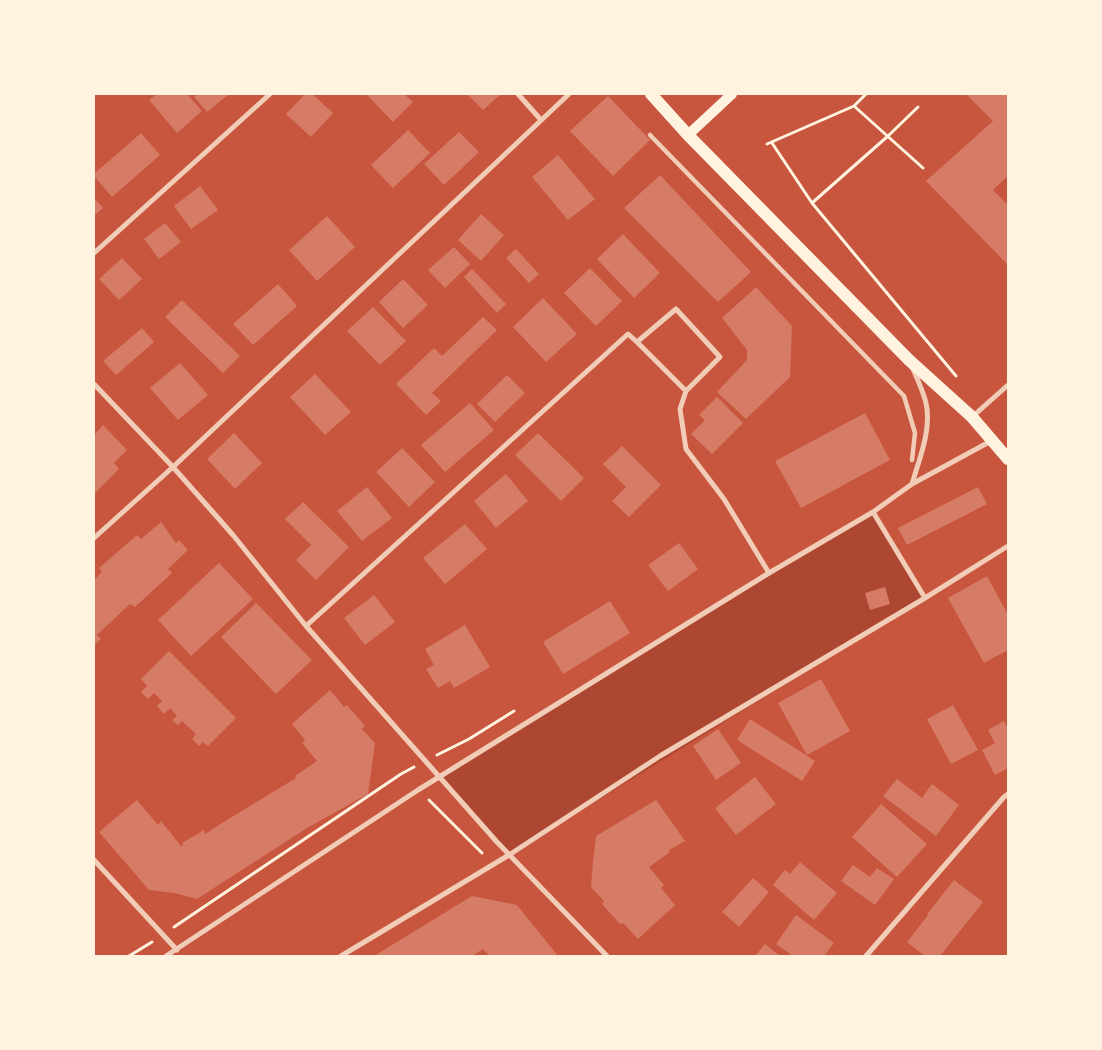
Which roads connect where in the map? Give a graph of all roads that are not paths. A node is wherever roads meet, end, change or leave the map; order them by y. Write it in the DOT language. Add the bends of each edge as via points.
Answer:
graph roads {
  1 [pos="270,94"];
  2 [pos="518,94"];
  3 [pos="569,94"];
  4 [pos="651,94"];
  5 [pos="732,94"];
  6 [pos="541,120"];
  7 [pos="650,136"];
  8 [pos="688,136"];
  9 [pos="94,253"];
  10 [pos="637,342"];
  11 [pos="909,360"];
  12 [pos="94,384"];
  13 [pos="1008,385"];
  14 [pos="686,391"];
  15 [pos="972,417"];
  16 [pos="991,440"];
  17 [pos="1008,459"];
  18 [pos="912,460"];
  19 [pos="174,467"];
  20 [pos="912,484"];
  21 [pos="873,512"];
  22 [pos="94,538"];
  23 [pos="1008,546"];
  24 [pos="769,573"];
  25 [pos="925,598"];
  26 [pos="306,626"];
  27 [pos="439,777"];
  28 [pos="1006,796"];
  29 [pos="1008,804"];
  30 [pos="509,855"];
  31 [pos="94,860"];
  32 [pos="177,950"];
  33 [pos="166,956"];
  34 [pos="341,956"];
  35 [pos="607,956"];
  36 [pos="866,956"];
  1 -- 9 [label="street"];
  2 -- 6 [label="street"];
  3 -- 6 [label="street"];
  4 -- 8 [label="main road"];
  5 -- 8 [label="main road"];
  6 -- 19 [label="street"];
  7 -- 18 [label="street" via="904,396 915,433"];
  8 -- 11 [label="main road"];
  10 -- 14 [label="street"];
  10 -- 14 [label="street" via="676,309 720,358"];
  10 -- 26 [label="street" via="628,334"];
  11 -- 15 [label="main road"];
  11 -- 20 [label="street" via="927,405 923,445"];
  12 -- 19 [label="street"];
  13 -- 15 [label="street"];
  14 -- 24 [label="street" via="680,409 686,449 724,499"];
  15 -- 16 [label="main road"];
  16 -- 17 [label="main road"];
  16 -- 20 [label="street"];
  19 -- 22 [label="street"];
  19 -- 26 [label="street"];
  20 -- 21 [label="street"];
  21 -- 24 [label="street"];
  21 -- 25 [label="street"];
  23 -- 25 [label="street"];
  24 -- 27 [label="street"];
  25 -- 30 [label="street" via="660,756"];
  26 -- 27 [label="street"];
  27 -- 30 [label="street"];
  27 -- 32 [label="street"];
  28 -- 29 [label="street"];
  28 -- 36 [label="street"];
  30 -- 34 [label="street"];
  30 -- 35 [label="street"];
  31 -- 32 [label="street"];
  32 -- 33 [label="street"];
}
